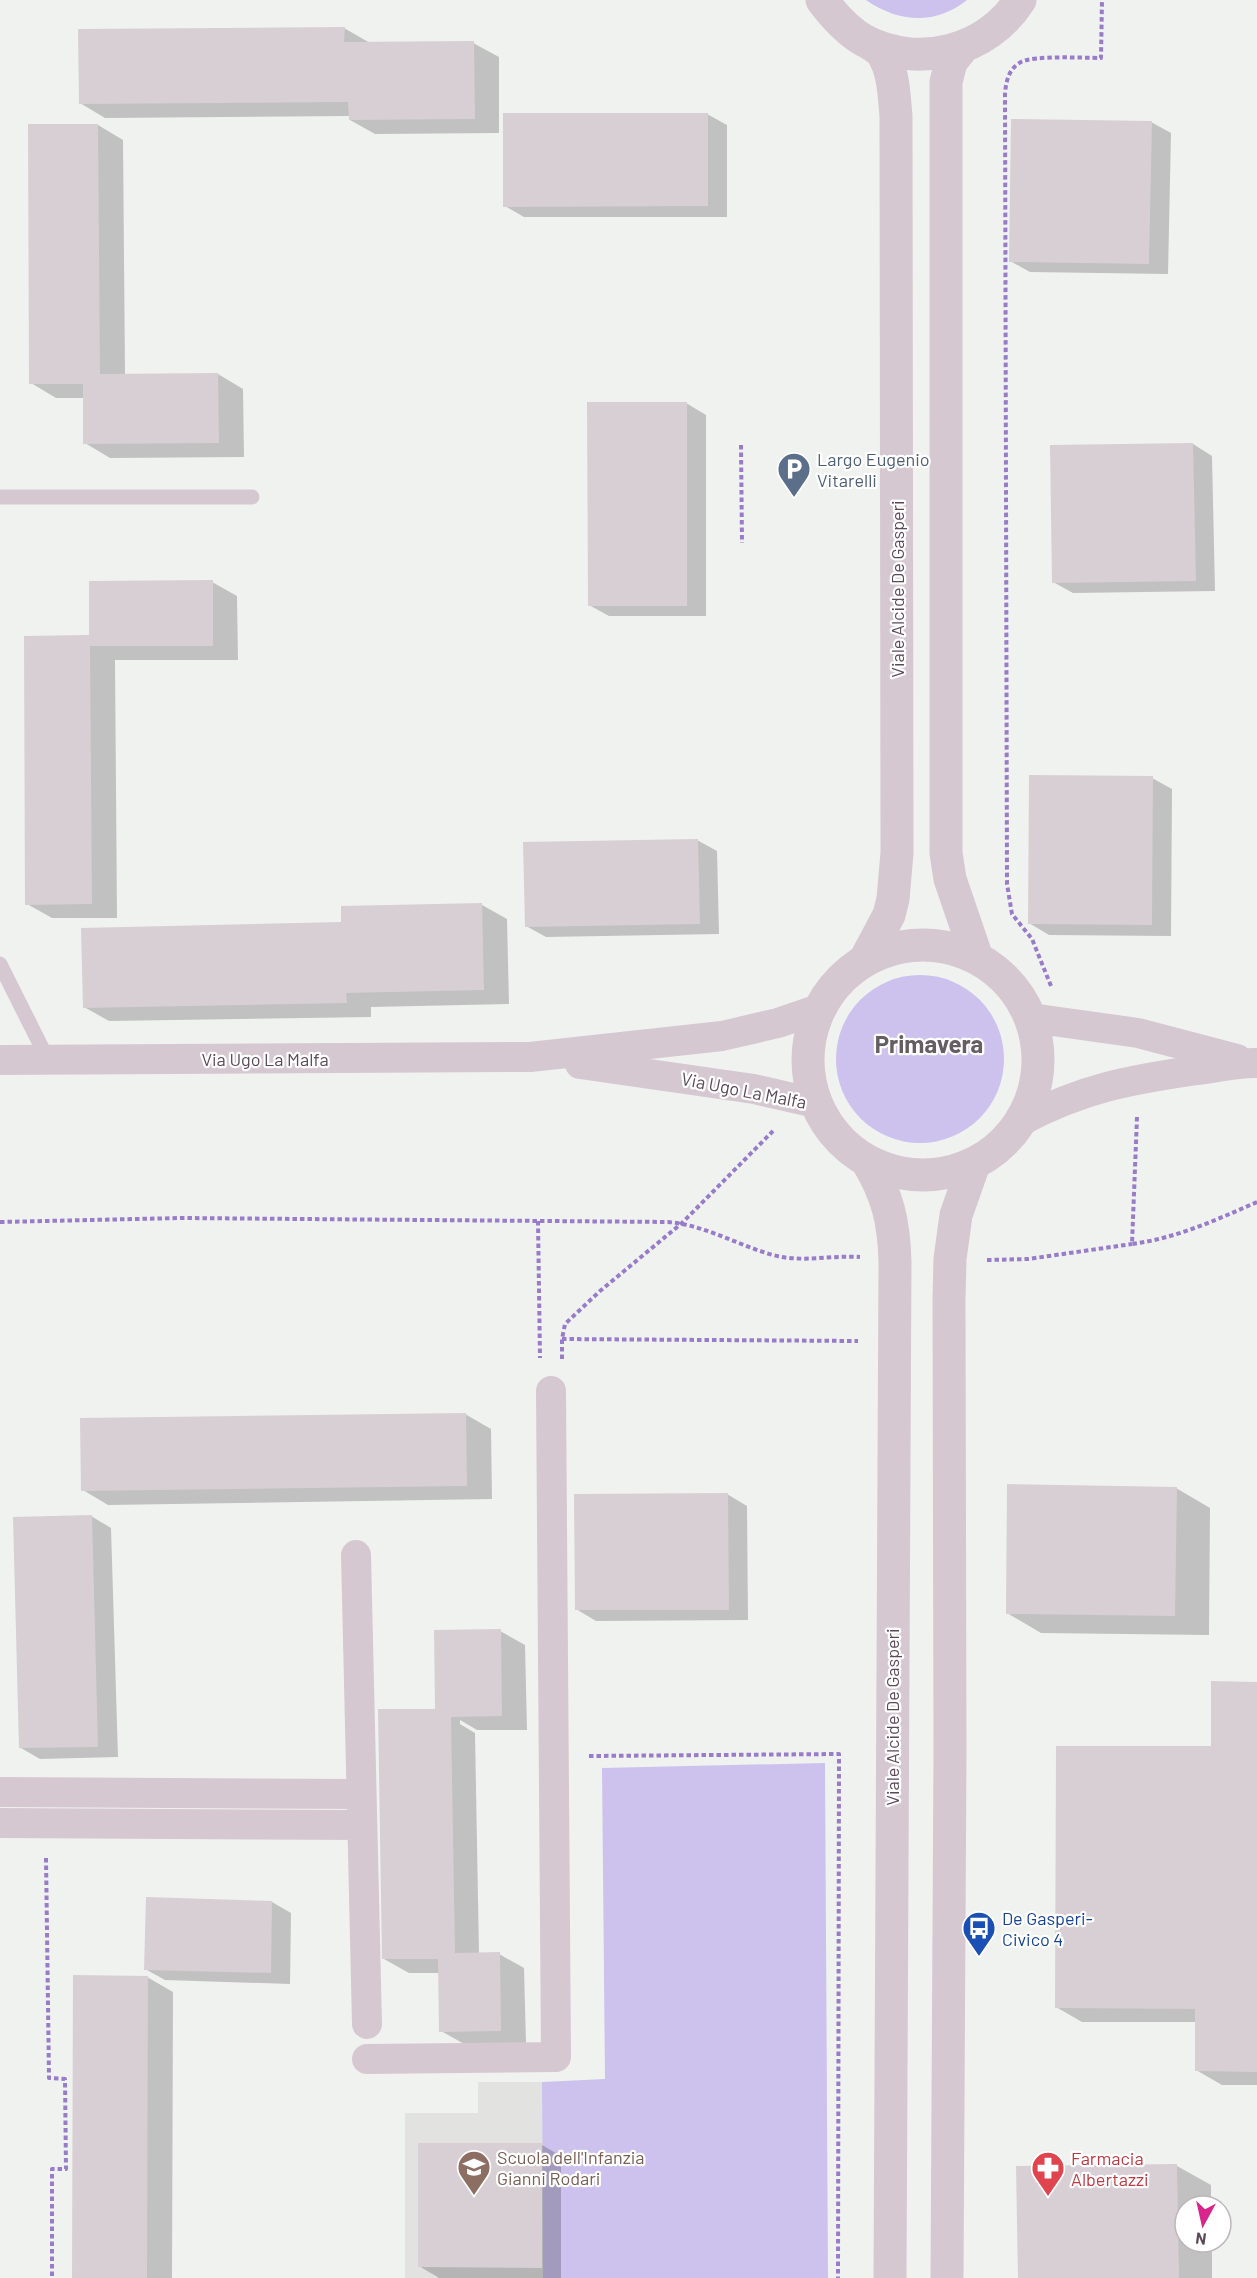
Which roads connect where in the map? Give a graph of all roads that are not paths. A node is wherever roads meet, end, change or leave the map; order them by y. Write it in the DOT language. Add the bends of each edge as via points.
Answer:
graph roads {
  1 [pos="822,0"];
  2 [pos="1020,0"];
  3 [pos="866,41"];
  4 [pos="963,47"];
  5 [pos="0,497"];
  6 [pos="252,497"];
  7 [pos="977,958"];
  8 [pos="865,960"];
  9 [pos="0,964"];
  10 [pos="819,1009"];
  11 [pos="1031,1018"];
  12 [pos="530,1057"];
  13 [pos="0,1060"];
  14 [pos="48,1060"];
  15 [pos="1254,1063"];
  16 [pos="809,1102"];
  17 [pos="1021,1121"];
  18 [pos="867,1161"];
  19 [pos="974,1164"];
  20 [pos="551,1391"];
  21 [pos="356,1555"];
  22 [pos="0,1792"];
  23 [pos="361,1794"];
  24 [pos="0,1823"];
  25 [pos="362,1825"];
  26 [pos="367,2024"];
  27 [pos="367,2059"];
  28 [pos="891,2278"];
  29 [pos="947,2278"];
  1 -- 3 [label="street" via="841,23"];
  2 -- 4 [label="street" via="999,25"];
  3 -- 4 [label="street" via="914,54"];
  3 -- 8 [label="street, Viale Alcide De Gasperi" via="881,52 887,65 896,116 897,853 889,915"];
  4 -- 7 [label="street" via="951,62 946,82 946,853 950,879"];
  5 -- 6 [label="lane"];
  7 -- 8 [label="street" via="950,948 921,945 892,949"];
  7 -- 11 [label="street" via="1009,983"];
  8 -- 10 [label="street" via="846,974"];
  9 -- 14 [label="lane"];
  10 -- 12 [label="street, Via Ugo La Malfa" via="722,1036"];
  10 -- 16 [label="street" via="807,1056"];
  11 -- 15 [label="street" via="1138,1034"];
  11 -- 17 [label="street" via="1038,1050 1037,1082"];
  12 -- 14 [label="street, Via Ugo La Malfa"];
  12 -- 16 [label="street, Via Ugo La Malfa" via="754,1089"];
  13 -- 14 [label="street, Via Ugo La Malfa"];
  15 -- 17 [label="street" via="1137,1079 1076,1095"];
  16 -- 18 [label="street" via="836,1137"];
  17 -- 19 [label="street" via="1001,1146"];
  18 -- 19 [label="street" via="902,1174 920,1175"];
  18 -- 28 [label="street, Viale Alcide De Gasperi" via="890,1207 895,1239"];
  19 -- 29 [label="street" via="956,1215 950,1259"];
  20 -- 27 [label="street" via="556,2057"];
  21 -- 23 [label="street"];
  22 -- 23 [label="street"];
  23 -- 25 [label="street"];
  24 -- 25 [label="street"];
  25 -- 26 [label="street"];
}
